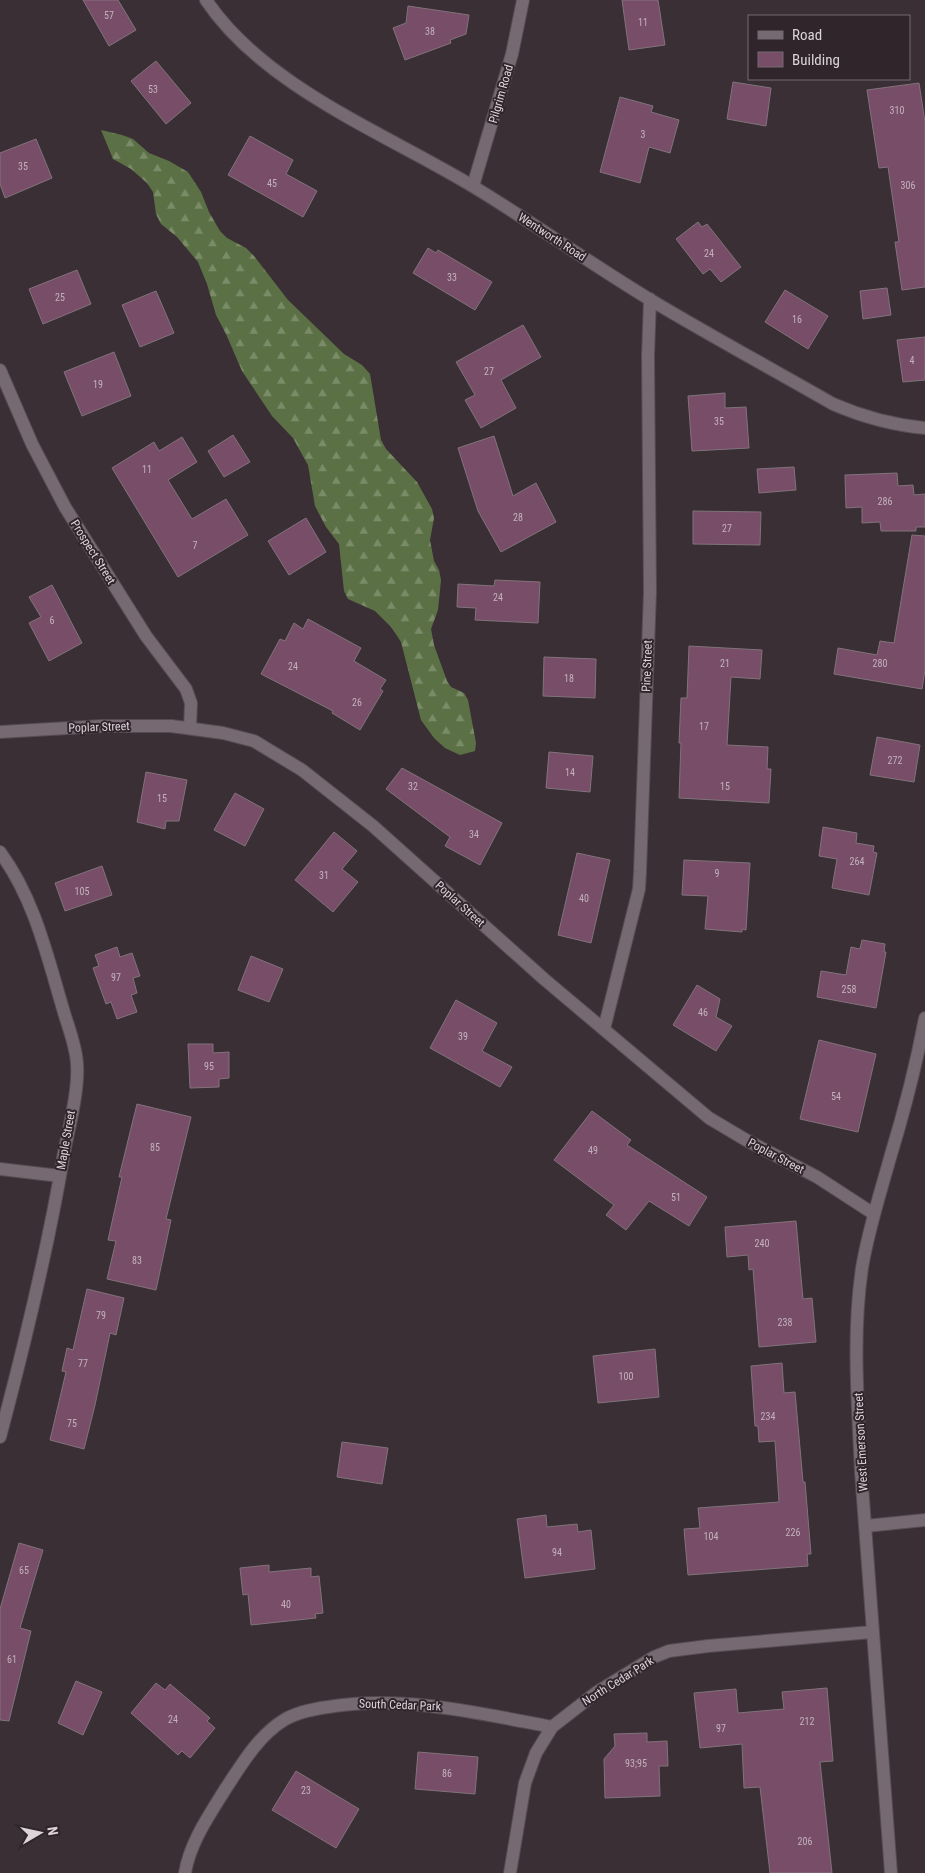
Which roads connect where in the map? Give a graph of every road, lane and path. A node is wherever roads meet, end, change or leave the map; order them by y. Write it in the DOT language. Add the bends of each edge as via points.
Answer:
graph roads {
  1 [pos="206,0"];
  2 [pos="523,0"];
  3 [pos="473,186"];
  4 [pos="650,299"];
  5 [pos="0,370"];
  6 [pos="925,428"];
  7 [pos="190,728"];
  8 [pos="0,732"];
  9 [pos="0,852"];
  10 [pos="925,1018"];
  11 [pos="604,1029"];
  12 [pos="0,1169"];
  13 [pos="60,1176"];
  14 [pos="874,1214"];
  15 [pos="0,1437"];
  16 [pos="925,1520"];
  17 [pos="866,1526"];
  18 [pos="872,1632"];
  19 [pos="552,1727"];
  20 [pos="185,1873"];
  21 [pos="510,1873"];
  22 [pos="891,1873"];
  1 -- 3 [label="street, Wentworth Road" via="249,48 289,80 375,133"];
  2 -- 3 [label="street, Pilgrim Road" via="512,54"];
  3 -- 4 [label="street, Wentworth Road"];
  4 -- 6 [label="street, Wentworth Road" via="833,404 881,421"];
  4 -- 11 [label="street, Pine Street" via="650,592 639,890"];
  5 -- 7 [label="street, Prospect Street" via="64,507 146,636 186,689 191,703"];
  7 -- 8 [label="street, Poplar Street" via="102,726"];
  7 -- 11 [label="street, Poplar Street" via="254,741 302,770 373,826"];
  9 -- 13 [label="street, Maple Street" via="17,876 36,922 76,1056 77,1076"];
  10 -- 14 [label="street, West Emerson Street"];
  11 -- 14 [label="street, Poplar Street" via="717,1124 816,1177"];
  12 -- 13 [label="street"];
  13 -- 15 [label="street, Maple Street" via="32,1314"];
  14 -- 17 [label="street, West Emerson Street" via="862,1269 858,1317 858,1407"];
  16 -- 17 [label="street"];
  17 -- 18 [label="street, West Emerson Street"];
  18 -- 19 [label="street, North Cedar Park" via="669,1651 597,1692"];
  18 -- 22 [label="street, West Emerson Street"];
  19 -- 20 [label="street, South Cedar Park" via="448,1707 390,1702 351,1704 296,1714 277,1725 248,1754 204,1824"];
  19 -- 21 [label="street, North Cedar Park" via="536,1753 525,1783"];
}
